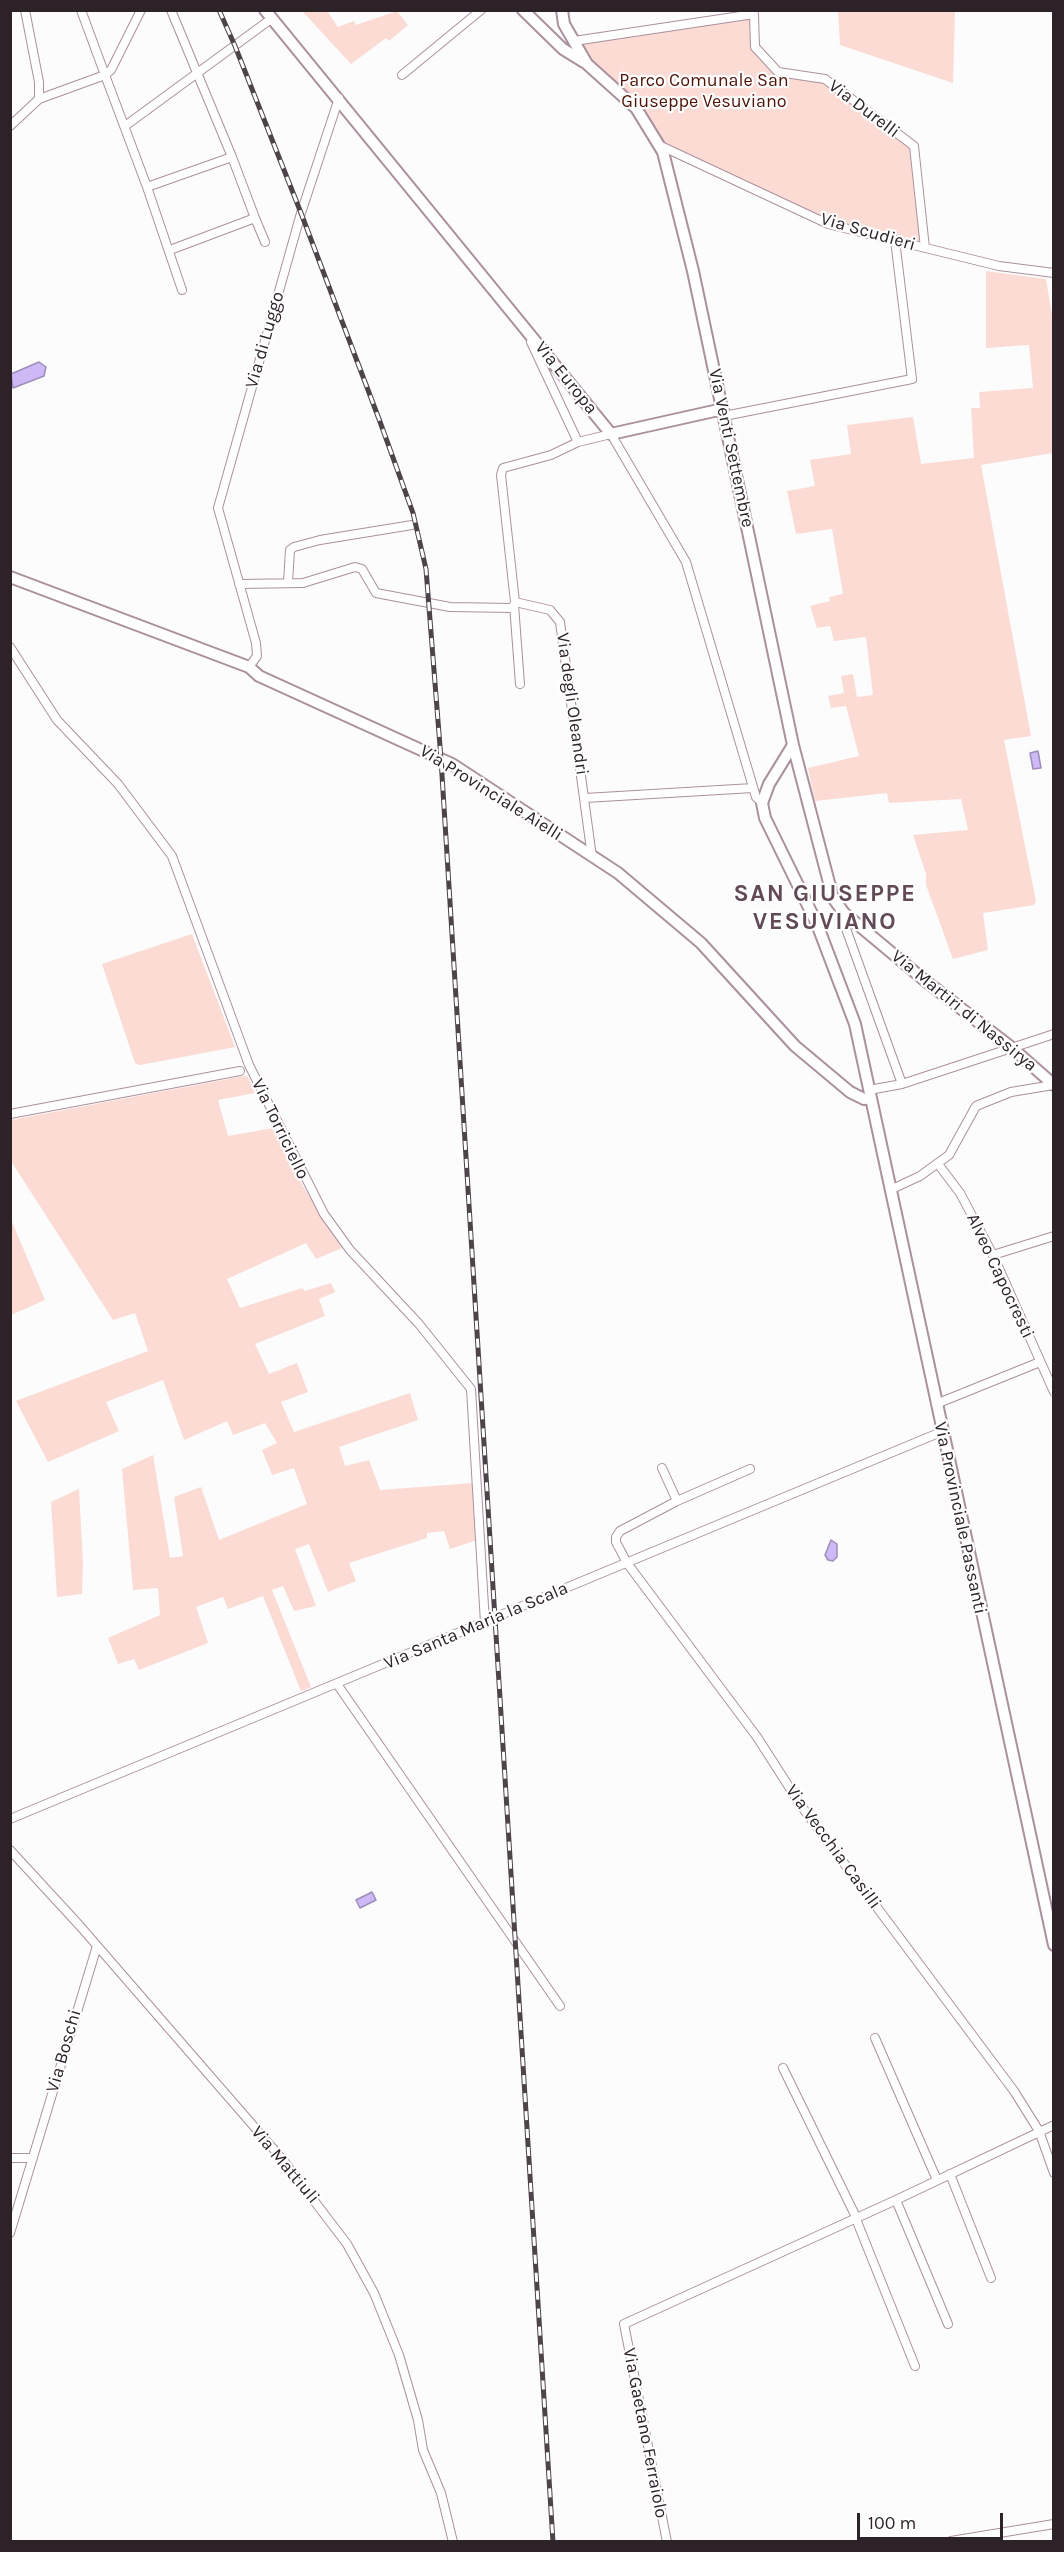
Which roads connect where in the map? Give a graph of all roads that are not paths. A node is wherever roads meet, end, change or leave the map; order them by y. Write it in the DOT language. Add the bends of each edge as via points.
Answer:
graph roads {
  1 [pos="25,10"];
  2 [pos="81,10"];
  3 [pos="141,10"];
  4 [pos="171,10"];
  5 [pos="481,10"];
  6 [pos="523,10"];
  7 [pos="562,10"];
  8 [pos="754,12"];
  9 [pos="268,15"];
  10 [pos="574,41"];
  11 [pos="587,64"];
  12 [pos="199,73"];
  13 [pos="105,75"];
  14 [pos="402,75"];
  15 [pos="339,98"];
  16 [pos="39,99"];
  17 [pos="10,126"];
  18 [pos="125,126"];
  19 [pos="661,149"];
  20 [pos="232,157"];
  21 [pos="147,187"];
  22 [pos="255,218"];
  23 [pos="895,240"];
  24 [pos="265,242"];
  25 [pos="925,248"];
  26 [pos="170,250"];
  27 [pos="1053,273"];
  28 [pos="182,290"];
  29 [pos="525,326"];
  30 [pos="723,413"];
  31 [pos="611,434"];
  32 [pos="578,442"];
  33 [pos="412,525"];
  34 [pos="10,577"];
  35 [pos="288,582"];
  36 [pos="239,584"];
  37 [pos="514,605"];
  38 [pos="10,647"];
  39 [pos="249,667"];
  40 [pos="520,684"];
  41 [pos="793,745"];
  42 [pos="753,788"];
  43 [pos="585,798"];
  44 [pos="762,803"];
  45 [pos="592,857"];
  46 [pos="844,913"];
  47 [pos="1053,1034"];
  48 [pos="1012,1047"];
  49 [pos="240,1071"];
  50 [pos="902,1084"];
  51 [pos="1053,1085"];
  52 [pos="870,1094"];
  53 [pos="10,1114"];
  54 [pos="938,1164"];
  55 [pos="890,1190"];
  56 [pos="1053,1236"];
  57 [pos="993,1255"];
  58 [pos="1040,1362"];
  59 [pos="1053,1392"];
  60 [pos="936,1404"];
  61 [pos="941,1431"];
  62 [pos="662,1468"];
  63 [pos="750,1469"];
  64 [pos="677,1502"];
  65 [pos="627,1563"];
  66 [pos="485,1623"];
  67 [pos="337,1684"];
  68 [pos="10,1819"];
  69 [pos="10,1850"];
  70 [pos="1053,1945"];
  71 [pos="97,1946"];
  72 [pos="560,2006"];
  73 [pos="875,2038"];
  74 [pos="783,2068"];
  75 [pos="1053,2125"];
  76 [pos="1039,2131"];
  77 [pos="10,2158"];
  78 [pos="33,2158"];
  79 [pos="1053,2173"];
  80 [pos="950,2174"];
  81 [pos="936,2180"];
  82 [pos="896,2200"];
  83 [pos="856,2219"];
  84 [pos="10,2233"];
  85 [pos="991,2278"];
  86 [pos="948,2324"];
  87 [pos="915,2366"];
  88 [pos="1053,2524"];
  89 [pos="453,2541"];
  90 [pos="667,2541"];
  91 [pos="951,2541"];
  1 -- 16 [label="street"];
  2 -- 13 [label="street"];
  3 -- 13 [label="street"];
  4 -- 12 [label="street"];
  5 -- 14 [label="street"];
  6 -- 11 [label="main road" via="563,49"];
  7 -- 10 [label="main road" via="564,24"];
  8 -- 10 [label="street, Via Durelli"];
  8 -- 25 [label="street, Via Durelli" via="755,47 778,72 825,79 914,146"];
  9 -- 12 [label="street"];
  9 -- 15 [label="main road, Via Europa"];
  10 -- 11 [label="main road"];
  11 -- 19 [label="main road, Via Venti Settembre" via="636,108"];
  12 -- 18 [label="street"];
  12 -- 20 [label="street"];
  13 -- 16 [label="street"];
  13 -- 18 [label="street"];
  15 -- 29 [label="main road, Via Europa"];
  15 -- 36 [label="street, Via di Luggo" via="301,213 218,508"];
  16 -- 17 [label="street"];
  18 -- 21 [label="street"];
  19 -- 23 [label="street, Via Scudieri" via="828,224"];
  19 -- 30 [label="main road, Via Venti Settembre" via="693,271"];
  20 -- 21 [label="street"];
  20 -- 22 [label="street"];
  21 -- 26 [label="street"];
  22 -- 24 [label="street"];
  22 -- 26 [label="street"];
  23 -- 25 [label="street, Via Scudieri"];
  23 -- 30 [label="street" via="912,379"];
  25 -- 27 [label="street, Via Scudieri" via="999,266"];
  26 -- 28 [label="street"];
  29 -- 31 [label="main road, Via Europa"];
  29 -- 32 [label="street"];
  30 -- 31 [label="main road"];
  30 -- 41 [label="main road, Via Venti Settembre"];
  31 -- 32 [label="street"];
  31 -- 42 [label="street, Via Europa" via="686,562"];
  32 -- 37 [label="street" via="551,455 503,468"];
  33 -- 35 [label="street" via="294,547 290,550"];
  34 -- 39 [label="main road, Via Provinciale Aielli"];
  35 -- 36 [label="street"];
  35 -- 37 [label="street" via="303,583 355,567 362,569 376,593 450,607"];
  36 -- 39 [label="street, Via di Luggo" via="256,644 257,656"];
  37 -- 40 [label="street"];
  37 -- 43 [label="street, Via degli Oleandri" via="549,610 560,622"];
  38 -- 66 [label="street, Via Torriciello" via="57,720 118,784 172,856 249,1065 324,1214 350,1250 419,1324 471,1389"];
  39 -- 45 [label="main road, Via Provinciale Aielli" via="260,676 452,764"];
  41 -- 44 [label="main road" via="777,768"];
  41 -- 46 [label="main road, Via Martiri di Nassirya" via="833,897"];
  42 -- 43 [label="street, Via degli Oleandri"];
  42 -- 44 [label="street, Via Europa"];
  43 -- 45 [label="street, Via degli Oleandri"];
  44 -- 52 [label="main road, Via Provinciale Passanti" via="777,846 817,924 844,991"];
  45 -- 52 [label="main road, Via Provinciale Aielli" via="618,873 701,943 795,1046 850,1092 864,1099"];
  46 -- 48 [label="main road, Via Martiri di Nassirya"];
  46 -- 50 [label="street" via="845,926"];
  47 -- 48 [label="street"];
  48 -- 50 [label="street"];
  48 -- 51 [label="main road, Via Martiri di Nassirya"];
  49 -- 53 [label="street, Via Torriciello"];
  50 -- 52 [label="street"];
  51 -- 54 [label="street" via="1011,1092 976,1106 955,1147"];
  52 -- 55 [label="main road, Via Provinciale Passanti"];
  54 -- 55 [label="street"];
  54 -- 57 [label="street, Alveo Capocresti" via="960,1193"];
  55 -- 60 [label="main road, Via Provinciale Passanti"];
  56 -- 57 [label="street"];
  57 -- 58 [label="street, Alveo Capocresti"];
  58 -- 59 [label="street, Alveo Capocresti"];
  58 -- 60 [label="street"];
  60 -- 61 [label="main road, Via Provinciale Passanti"];
  61 -- 65 [label="street, Via Santa Maria la Scala"];
  61 -- 70 [label="main road, Via Provinciale Passanti"];
  62 -- 64 [label="street"];
  63 -- 64 [label="street, Via Vecchia Casilli"];
  64 -- 65 [label="street, Via Vecchia Casilli" via="620,1531 616,1542"];
  65 -- 66 [label="street, Via Santa Maria la Scala"];
  65 -- 76 [label="street, Via Vecchia Casilli" via="758,1737 802,1807 1014,2091"];
  66 -- 67 [label="street, Via Santa Maria la Scala"];
  67 -- 68 [label="street, Via Santa Maria la Scala"];
  67 -- 72 [label="street"];
  69 -- 71 [label="street, Via Mattiuli"];
  71 -- 78 [label="street, Via Boschi"];
  71 -- 89 [label="street, Via Mattiuli" via="283,2160 348,2244 374,2293 399,2355 423,2450 441,2493"];
  73 -- 81 [label="street"];
  74 -- 83 [label="street"];
  75 -- 76 [label="street"];
  76 -- 79 [label="street, Via Vecchia Casilli"];
  76 -- 80 [label="street"];
  77 -- 78 [label="street"];
  78 -- 84 [label="street, Via Boschi"];
  80 -- 81 [label="street"];
  80 -- 85 [label="street"];
  81 -- 82 [label="street"];
  82 -- 83 [label="street"];
  82 -- 86 [label="street"];
  83 -- 87 [label="street"];
  83 -- 90 [label="street, Via Gaetano Ferraiolo" via="624,2324"];
  88 -- 91 [label="street"];
}
